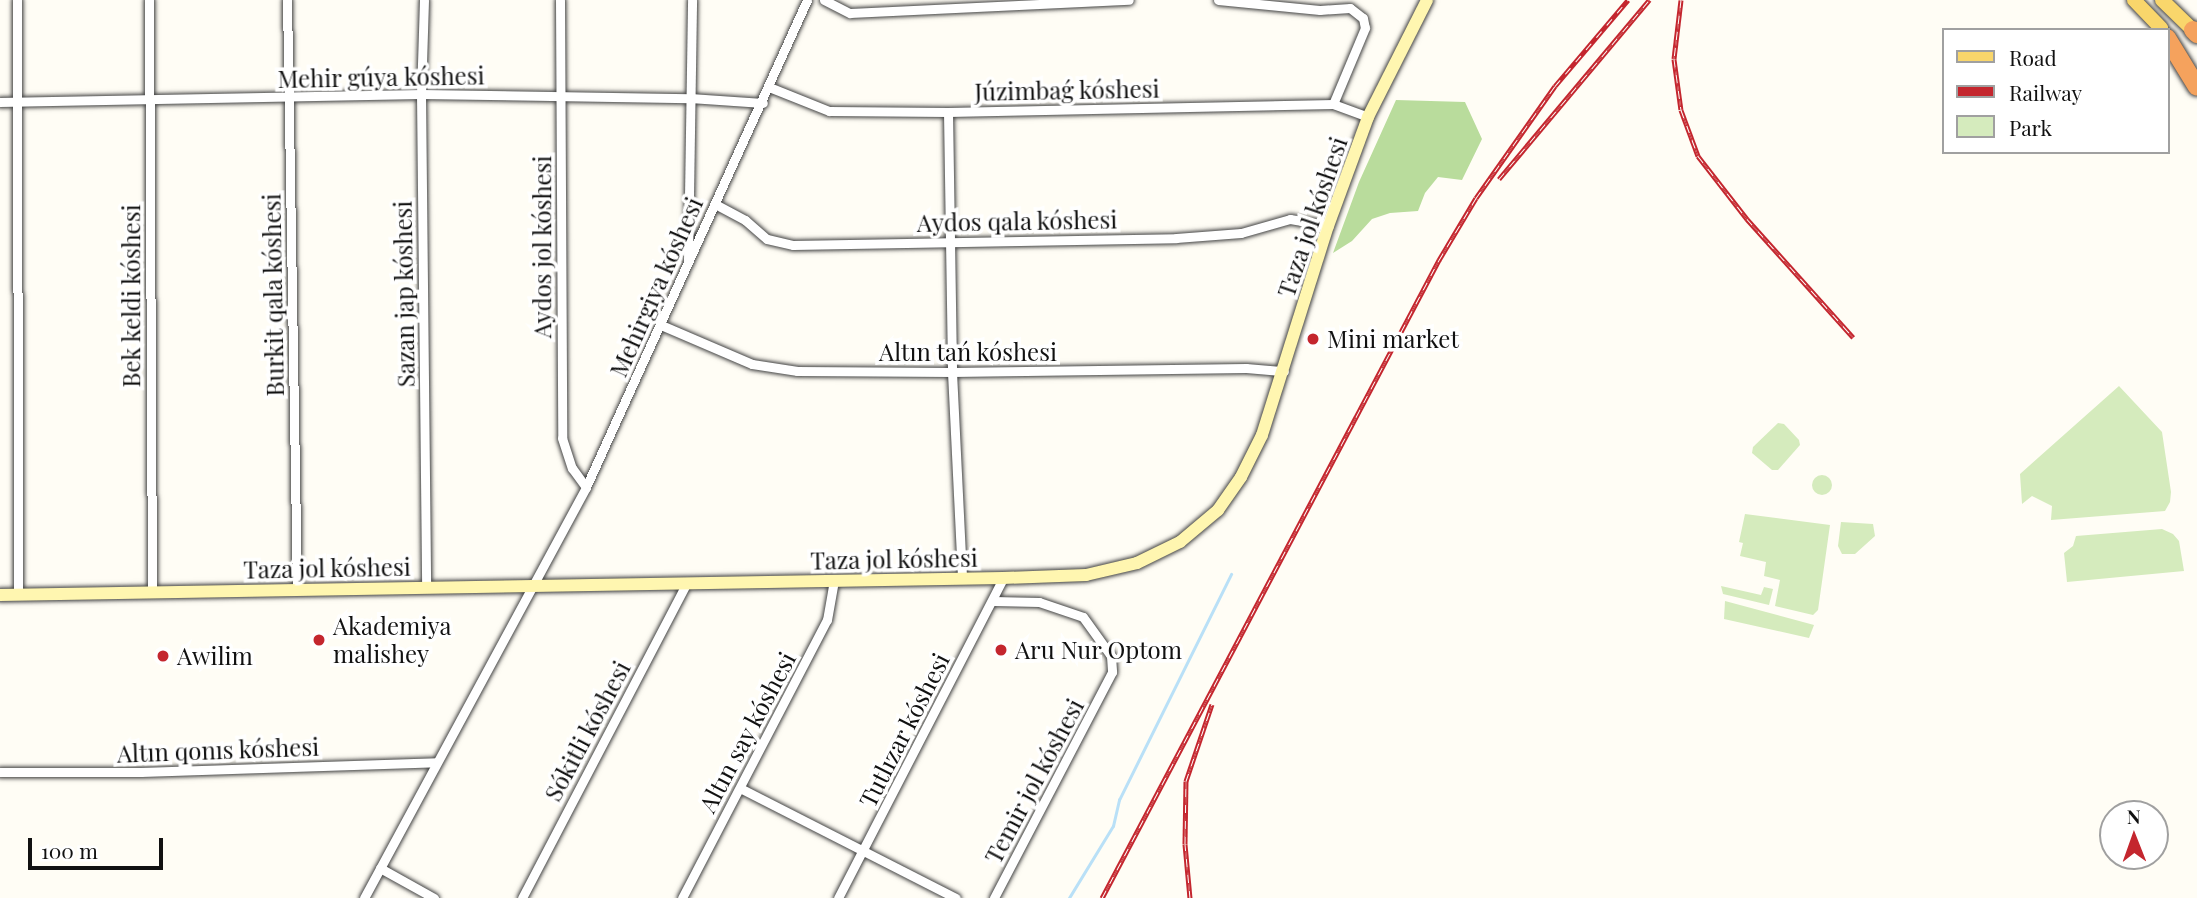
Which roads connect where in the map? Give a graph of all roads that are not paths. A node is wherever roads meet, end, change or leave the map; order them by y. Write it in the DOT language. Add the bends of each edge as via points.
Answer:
graph roads {
  1 [pos="17,0"];
  2 [pos="149,0"];
  3 [pos="287,0"];
  4 [pos="424,0"];
  5 [pos="560,0"];
  6 [pos="692,0"];
  7 [pos="807,0"];
  8 [pos="824,0"];
  9 [pos="1129,0"];
  10 [pos="1218,0"];
  11 [pos="1427,0"];
  12 [pos="2134,0"];
  13 [pos="2162,0"];
  14 [pos="2160,28"];
  15 [pos="2196,32"];
  16 [pos="2169,37"];
  17 [pos="2169,40"];
  18 [pos="2197,65"];
  19 [pos="769,86"];
  20 [pos="2197,87"];
  21 [pos="421,94"];
  22 [pos="560,95"];
  23 [pos="289,97"];
  24 [pos="690,98"];
  25 [pos="149,100"];
  26 [pos="18,101"];
  27 [pos="0,102"];
  28 [pos="762,103"];
  29 [pos="1333,104"];
  30 [pos="948,113"];
  31 [pos="1368,117"];
  32 [pos="715,204"];
  33 [pos="1328,226"];
  34 [pos="950,241"];
  35 [pos="688,265"];
  36 [pos="661,325"];
  37 [pos="1284,371"];
  38 [pos="952,372"];
  39 [pos="586,487"];
  40 [pos="1003,578"];
  41 [pos="962,579"];
  42 [pos="834,581"];
  43 [pos="687,583"];
  44 [pos="532,585"];
  45 [pos="425,587"];
  46 [pos="297,590"];
  47 [pos="152,591"];
  48 [pos="18,594"];
  49 [pos="0,595"];
  50 [pos="993,601"];
  51 [pos="437,762"];
  52 [pos="0,772"];
  53 [pos="740,788"];
  54 [pos="864,851"];
  55 [pos="380,868"];
  56 [pos="364,898"];
  57 [pos="434,898"];
  58 [pos="522,898"];
  59 [pos="682,898"];
  60 [pos="838,898"];
  61 [pos="956,898"];
  62 [pos="994,898"];
  1 -- 26 [label="street"];
  2 -- 25 [label="street, Bek keldi kóshesi"];
  3 -- 23 [label="street, Burkit qala kóshesi"];
  4 -- 21 [label="street, Sazan jap kóshesi"];
  5 -- 22 [label="street, Aydos jol kóshesi"];
  6 -- 24 [label="street"];
  7 -- 19 [label="street, Mehirgiya kóshesi"];
  8 -- 9 [label="street" via="850,13"];
  10 -- 29 [label="street" via="1320,10 1350,8 1363,19 1365,28"];
  11 -- 31 [label="main road, Taza jol kóshesi"];
  12 -- 14 [label="main road"];
  13 -- 15 [label="main road"];
  16 -- 18 [label="highway"];
  17 -- 20 [label="highway"];
  19 -- 28 [label="street, Mehirgiya kóshesi"];
  19 -- 30 [label="street, Júzimbaǵ kóshesi" via="829,111"];
  21 -- 22 [label="street, Mehir gúyа kóshesi"];
  21 -- 23 [label="street, Mehir gúyа kóshesi"];
  21 -- 45 [label="street, Sazan jap kóshesi"];
  22 -- 24 [label="street, Mehir gúyа kóshesi"];
  22 -- 39 [label="street, Aydos jol kóshesi" via="562,438 572,468"];
  23 -- 25 [label="street, Mehir gúyа kóshesi"];
  23 -- 46 [label="street, Burkit qala kóshesi"];
  24 -- 28 [label="street, Mehir gúyа kóshesi"];
  24 -- 35 [label="street"];
  25 -- 26 [label="street, Mehir gúyа kóshesi"];
  25 -- 47 [label="street, Bek keldi kóshesi"];
  26 -- 27 [label="street, Mehir gúyа kóshesi"];
  26 -- 48 [label="street"];
  28 -- 32 [label="street, Mehirgiya kóshesi"];
  29 -- 30 [label="street, Júzimbaǵ kóshesi"];
  29 -- 31 [label="street, Júzimbaǵ kóshesi"];
  30 -- 34 [label="street"];
  31 -- 33 [label="main road, Taza jol kóshesi"];
  32 -- 34 [label="street, Aydos qala kóshesi" via="746,220 767,239 793,245"];
  32 -- 35 [label="street, Mehirgiya kóshesi"];
  33 -- 34 [label="street, Aydos qala kóshesi" via="1290,219 1241,233 1176,238"];
  33 -- 37 [label="main road, Taza jol kóshesi"];
  34 -- 38 [label="street"];
  35 -- 36 [label="street, Mehirgiya kóshesi"];
  36 -- 38 [label="street, Altın tań kóshesi" via="752,364 797,371"];
  36 -- 39 [label="street, Mehirgiya kóshesi"];
  37 -- 38 [label="street, Altın tań kóshesi"];
  37 -- 40 [label="main road, Taza jol kóshesi" via="1262,435 1241,477 1219,510 1180,542 1137,563 1086,575"];
  38 -- 41 [label="street"];
  39 -- 44 [label="street, Mehirgiya kóshesi"];
  40 -- 41 [label="main road, Taza jol kóshesi"];
  40 -- 50 [label="street, Tutlızar kóshesi"];
  41 -- 42 [label="main road, Taza jol kóshesi"];
  42 -- 43 [label="main road, Taza jol kóshesi"];
  42 -- 53 [label="street, Altın say kóshesi" via="827,620"];
  43 -- 44 [label="main road, Taza jol kóshesi"];
  43 -- 58 [label="street, Sókitli kóshesi"];
  44 -- 45 [label="main road, Taza jol kóshesi"];
  44 -- 51 [label="street, Mehirgiya kóshesi"];
  45 -- 46 [label="main road, Taza jol kóshesi"];
  46 -- 47 [label="main road, Taza jol kóshesi"];
  47 -- 48 [label="main road, Taza jol kóshesi"];
  48 -- 49 [label="main road, Taza jol kóshesi"];
  50 -- 54 [label="street, Tutlızar kóshesi"];
  50 -- 62 [label="street, Temir jol kóshesi" via="1039,602 1083,617 1111,656 1112,672"];
  51 -- 52 [label="street, Altın qonıs kóshesi"];
  51 -- 55 [label="street, Mehirgiya kóshesi"];
  53 -- 54 [label="street"];
  53 -- 59 [label="street, Altın say kóshesi"];
  54 -- 60 [label="street, Tutlızar kóshesi"];
  54 -- 61 [label="street"];
  55 -- 56 [label="street, Mehirgiya kóshesi"];
  55 -- 57 [label="street"];
}
